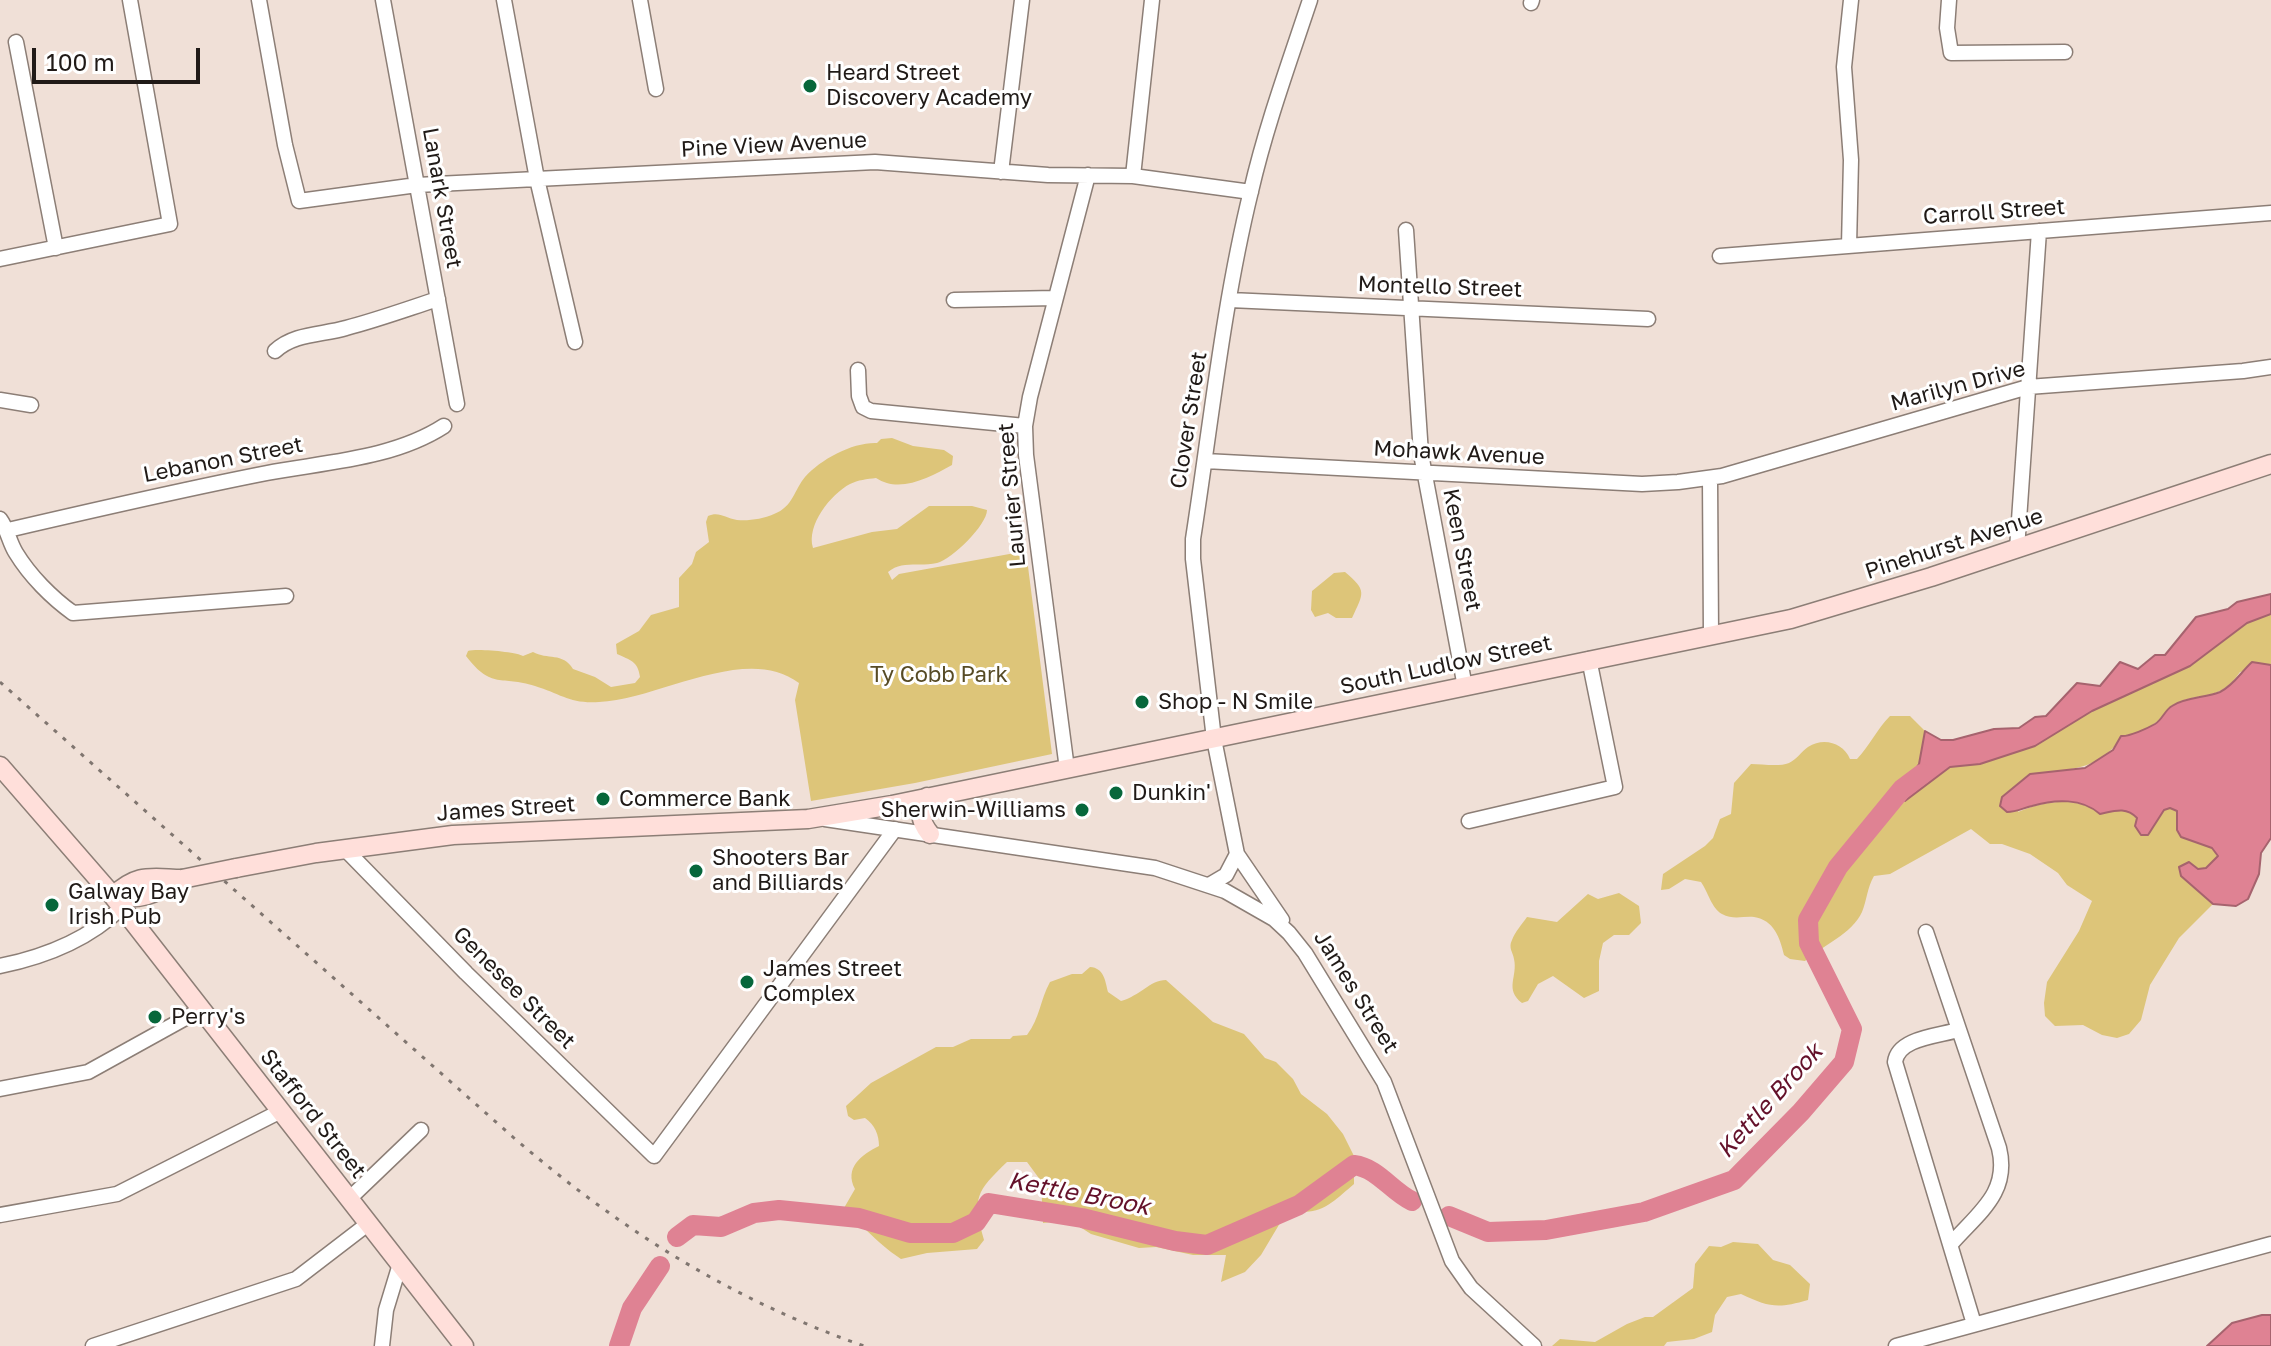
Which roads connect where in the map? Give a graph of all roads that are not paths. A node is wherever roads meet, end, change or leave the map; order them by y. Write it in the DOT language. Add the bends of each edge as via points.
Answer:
graph roads {
  1 [pos="130,0"];
  2 [pos="259,0"];
  3 [pos="383,0"];
  4 [pos="504,0"];
  5 [pos="640,0"];
  6 [pos="1022,0"];
  7 [pos="1152,0"];
  8 [pos="1310,0"];
  9 [pos="1851,0"];
  10 [pos="1949,0"];
  11 [pos="16,42"];
  12 [pos="2065,52"];
  13 [pos="656,89"];
  14 [pos="1001,172"];
  15 [pos="1088,175"];
  16 [pos="1133,176"];
  17 [pos="537,179"];
  18 [pos="417,185"];
  19 [pos="1251,192"];
  20 [pos="2271,213"];
  21 [pos="1406,230"];
  22 [pos="2039,231"];
  23 [pos="1849,246"];
  24 [pos="56,248"];
  25 [pos="1720,256"];
  26 [pos="0,259"];
  27 [pos="1055,298"];
  28 [pos="438,299"];
  29 [pos="954,300"];
  30 [pos="1230,300"];
  31 [pos="1412,308"];
  32 [pos="1648,319"];
  33 [pos="575,342"];
  34 [pos="275,351"];
  35 [pos="2271,367"];
  36 [pos="858,370"];
  37 [pos="2028,387"];
  38 [pos="0,400"];
  39 [pos="457,404"];
  40 [pos="31,405"];
  41 [pos="444,426"];
  42 [pos="1025,426"];
  43 [pos="1205,461"];
  44 [pos="2271,464"];
  45 [pos="1424,473"];
  46 [pos="1710,478"];
  47 [pos="4,525"];
  48 [pos="2017,549"];
  49 [pos="286,596"];
  50 [pos="1711,635"];
  51 [pos="1646,647"];
  52 [pos="1589,659"];
  53 [pos="1465,687"];
  54 [pos="1214,739"];
  55 [pos="0,766"];
  56 [pos="1067,769"];
  57 [pos="927,797"];
  58 [pos="817,818"];
  59 [pos="1469,821"];
  60 [pos="895,829"];
  61 [pos="930,834"];
  62 [pos="345,849"];
  63 [pos="1237,854"];
  64 [pos="1209,885"];
  65 [pos="117,902"];
  66 [pos="1926,932"];
  67 [pos="1293,937"];
  68 [pos="0,966"];
  69 [pos="200,1010"];
  70 [pos="1958,1030"];
  71 [pos="0,1089"];
  72 [pos="281,1111"];
  73 [pos="421,1130"];
  74 [pos="349,1199"];
  75 [pos="0,1215"];
  76 [pos="369,1223"];
  77 [pos="1951,1244"];
  78 [pos="2271,1244"];
  79 [pos="400,1264"];
  80 [pos="1974,1324"];
  81 [pos="93,1346"];
  82 [pos="382,1346"];
  83 [pos="464,1346"];
  84 [pos="1534,1346"];
  85 [pos="1896,1346"];
  1 -- 24 [label="street" via="170,224"];
  2 -- 18 [label="street, Pine View Avenue" via="299,201"];
  3 -- 18 [label="street, Lanark Street"];
  4 -- 17 [label="street"];
  5 -- 13 [label="street"];
  6 -- 14 [label="street"];
  7 -- 16 [label="street"];
  8 -- 19 [label="street, Clover Street"];
  9 -- 23 [label="street" via="1844,67 1851,160"];
  10 -- 12 [label="street" via="1951,53"];
  11 -- 24 [label="street"];
  14 -- 15 [label="street, Pine View Avenue"];
  14 -- 17 [label="street, Pine View Avenue" via="875,162"];
  15 -- 16 [label="street, Pine View Avenue"];
  15 -- 27 [label="street, Laurier Street"];
  16 -- 19 [label="street, Pine View Avenue"];
  17 -- 18 [label="street, Pine View Avenue"];
  17 -- 33 [label="street"];
  18 -- 28 [label="street, Lanark Street"];
  19 -- 30 [label="street, Clover Street"];
  20 -- 22 [label="street, Carroll Street"];
  21 -- 31 [label="street, Keen Street"];
  22 -- 23 [label="street, Carroll Street"];
  22 -- 37 [label="street"];
  23 -- 25 [label="street, Carroll Street"];
  24 -- 26 [label="street"];
  27 -- 29 [label="street"];
  27 -- 42 [label="street, Laurier Street"];
  28 -- 34 [label="street" via="299,338"];
  28 -- 39 [label="street, Lanark Street"];
  30 -- 31 [label="street, Montello Street"];
  30 -- 43 [label="street, Clover Street"];
  31 -- 32 [label="street, Montello Street"];
  31 -- 45 [label="street, Keen Street"];
  35 -- 37 [label="street, Marilyn Drive"];
  36 -- 42 [label="street" via="859,396 871,411"];
  37 -- 46 [label="street, Marilyn Drive"];
  37 -- 48 [label="street"];
  38 -- 40 [label="street"];
  41 -- 47 [label="street, Lebanon Street" via="367,455"];
  42 -- 56 [label="street, Laurier Street"];
  43 -- 45 [label="street, Mohawk Avenue"];
  43 -- 54 [label="street, Clover Street" via="1193,559"];
  44 -- 48 [label="main road, Pinehurst Avenue"];
  45 -- 46 [label="street, Mohawk Avenue" via="1642,484"];
  45 -- 53 [label="street, Keen Street"];
  46 -- 50 [label="street"];
  47 -- 49 [label="street" via="15,553 73,613"];
  48 -- 50 [label="main road, Pinehurst Avenue" via="1791,619"];
  50 -- 51 [label="main road, Pinehurst Avenue"];
  51 -- 52 [label="main road, South Ludlow Street"];
  52 -- 53 [label="main road, South Ludlow Street"];
  52 -- 59 [label="street" via="1615,787"];
  53 -- 54 [label="main road, South Ludlow Street"];
  54 -- 56 [label="main road, South Ludlow Street"];
  54 -- 63 [label="street, Clover Street"];
  55 -- 65 [label="main road, Stafford Street"];
  56 -- 57 [label="main road, South Ludlow Street"];
  57 -- 58 [label="main road, South Ludlow Street"];
  57 -- 61 [label="main road" via="921,813"];
  58 -- 60 [label="street, James Street"];
  58 -- 62 [label="main road, James Street" via="453,835"];
  60 -- 61 [label="street, James Street"];
  60 -- 62 [label="street, Genesee Street" via="654,1156"];
  61 -- 64 [label="street, James Street" via="1126,862"];
  62 -- 65 [label="main road, James Street, bridge" via="182,879 130,881"];
  63 -- 64 [label="street" via="1226,875"];
  63 -- 67 [label="street, Clover Street"];
  64 -- 67 [label="street, James Street" via="1256,907"];
  65 -- 68 [label="street" via="109,920 63,947"];
  65 -- 69 [label="main road, Stafford Street"];
  66 -- 70 [label="street"];
  67 -- 84 [label="street, James Street" via="1384,1082 1452,1261 1471,1288"];
  69 -- 71 [label="street" via="91,1070"];
  69 -- 72 [label="main road, Stafford Street"];
  70 -- 77 [label="street" via="1999,1148 2002,1173 1993,1197"];
  70 -- 77 [label="street" via="1904,1045 1895,1062"];
  72 -- 74 [label="main road, Stafford Street"];
  72 -- 75 [label="street" via="117,1194"];
  73 -- 74 [label="street"];
  74 -- 76 [label="main road, Stafford Street"];
  76 -- 79 [label="main road, Stafford Street"];
  76 -- 81 [label="street" via="296,1279"];
  77 -- 80 [label="street"];
  78 -- 80 [label="street"];
  79 -- 82 [label="street"];
  79 -- 83 [label="main road, Stafford Street"];
  80 -- 85 [label="street"];
}
